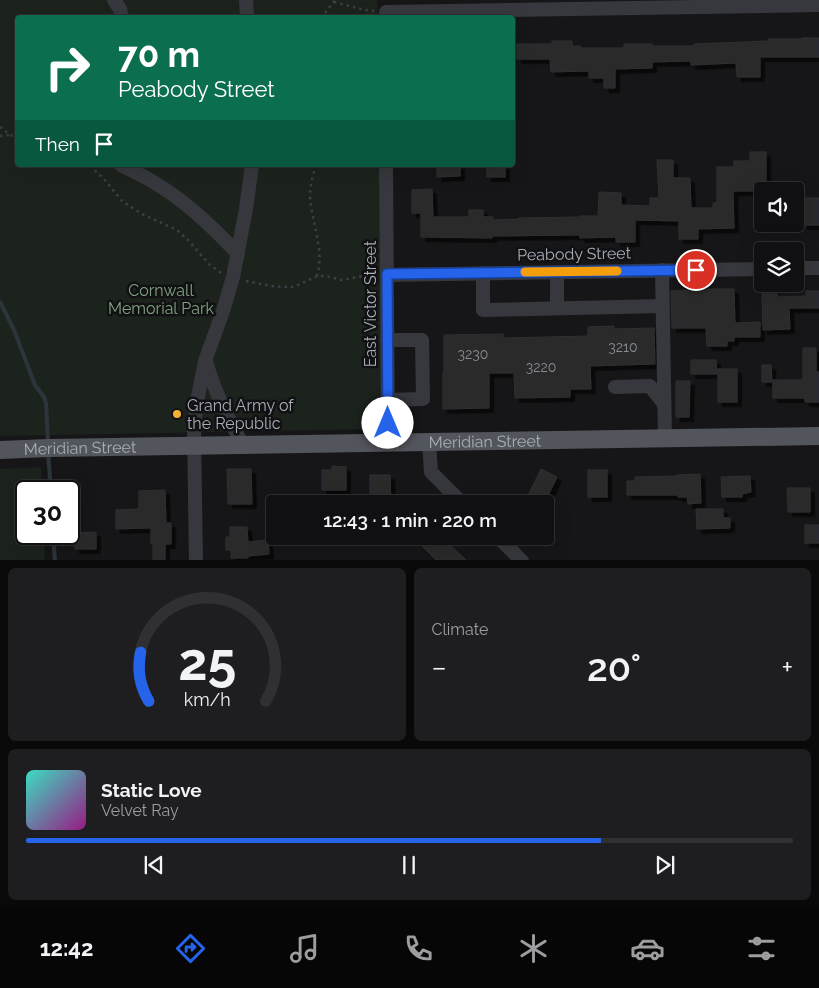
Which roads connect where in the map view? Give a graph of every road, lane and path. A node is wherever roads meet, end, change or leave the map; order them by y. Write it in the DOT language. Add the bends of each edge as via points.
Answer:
graph roads {
  1 [pos="114,0"];
  2 [pos="246,0"];
  3 [pos="335,1"];
  4 [pos="819,5"];
  5 [pos="121,15"];
  6 [pos="247,15"];
  7 [pos="323,15"];
  8 [pos="386,15"];
  9 [pos="0,127"];
  10 [pos="10,135"];
  11 [pos="0,136"];
  12 [pos="15,137"];
  13 [pos="125,167"];
  14 [pos="252,167"];
  15 [pos="315,167"];
  16 [pos="386,167"];
  17 [pos="238,254"];
  18 [pos="804,268"];
  19 [pos="819,268"];
  20 [pos="754,269"];
  21 [pos="662,270"];
  22 [pos="557,272"];
  23 [pos="483,273"];
  24 [pos="387,274"];
  25 [pos="317,276"];
  26 [pos="663,306"];
  27 [pos="557,308"];
  28 [pos="387,340"];
  29 [pos="205,361"];
  30 [pos="616,387"];
  31 [pos="388,400"];
  32 [pos="664,404"];
  33 [pos="819,436"];
  34 [pos="665,438"];
  35 [pos="388,442"];
  36 [pos="429,442"];
  37 [pos="194,445"];
  38 [pos="244,445"];
  39 [pos="0,450"];
  40 [pos="454,495"];
  41 [pos="506,545"];
  42 [pos="196,560"];
  43 [pos="522,560"];
  1 -- 5 [label="street"];
  2 -- 6 [label="street"];
  3 -- 7 [label="path"];
  3 -- 8 [label="path"];
  4 -- 8 [label="street"];
  9 -- 10 [label="path"];
  10 -- 11 [label="path"];
  10 -- 12 [label="path"];
  13 -- 17 [label="street" via="178,198"];
  14 -- 17 [label="street"];
  15 -- 25 [label="path" via="310,197 319,254"];
  16 -- 24 [label="street, East Victor Street"];
  17 -- 29 [label="street" via="223,312"];
  18 -- 19 [label="street"];
  20 -- 21 [label="street, Peabody Street"];
  21 -- 22 [label="street, Peabody Street"];
  21 -- 26 [label="street"];
  22 -- 23 [label="street, Peabody Street"];
  22 -- 27 [label="street"];
  23 -- 24 [label="street, Peabody Street"];
  23 -- 27 [label="street" via="483,310"];
  24 -- 28 [label="street, East Victor Street"];
  26 -- 27 [label="street"];
  26 -- 32 [label="street"];
  28 -- 31 [label="street, East Victor Street"];
  28 -- 31 [label="street" via="422,340 423,399"];
  29 -- 37 [label="street" via="196,407"];
  29 -- 38 [label="street" via="214,388"];
  30 -- 32 [label="street" via="650,386"];
  31 -- 35 [label="street, East Victor Street"];
  32 -- 34 [label="street"];
  33 -- 34 [label="main road, Meridian Street"];
  34 -- 36 [label="main road, Meridian Street"];
  35 -- 36 [label="main road, Meridian Street"];
  35 -- 38 [label="main road, Meridian Street"];
  36 -- 40 [label="street" via="430,472"];
  37 -- 38 [label="main road, Meridian Street"];
  37 -- 39 [label="main road, Meridian Street"];
  37 -- 42 [label="street"];
  41 -- 43 [label="street"];
}
